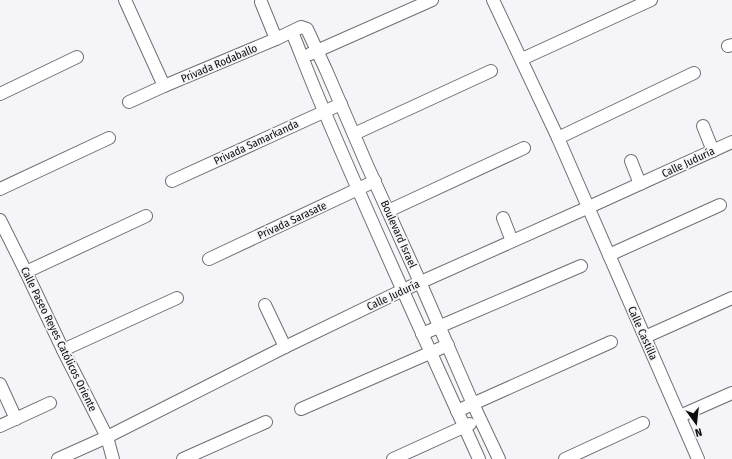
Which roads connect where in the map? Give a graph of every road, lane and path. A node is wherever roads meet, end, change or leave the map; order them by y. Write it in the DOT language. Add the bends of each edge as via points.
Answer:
graph roads {
  1 [pos="125,0"];
  2 [pos="432,0"];
  3 [pos="493,0"];
  4 [pos="651,0"];
  5 [pos="260,2"];
  6 [pos="308,31"];
  7 [pos="292,32"];
  8 [pos="276,39"];
  9 [pos="318,50"];
  10 [pos="77,57"];
  11 [pos="302,57"];
  12 [pos="522,59"];
  13 [pos="491,71"];
  14 [pos="694,73"];
  15 [pos="164,86"];
  16 [pos="0,94"];
  17 [pos="129,102"];
  18 [pos="341,104"];
  19 [pos="324,112"];
  20 [pos="703,126"];
  21 [pos="354,134"];
  22 [pos="109,138"];
  23 [pos="558,138"];
  24 [pos="732,142"];
  25 [pos="524,148"];
  26 [pos="713,150"];
  27 [pos="631,161"];
  28 [pos="172,181"];
  29 [pos="375,181"];
  30 [pos="640,184"];
  31 [pos="0,189"];
  32 [pos="358,190"];
  33 [pos="720,205"];
  34 [pos="588,207"];
  35 [pos="388,211"];
  36 [pos="146,216"];
  37 [pos="503,218"];
  38 [pos="0,220"];
  39 [pos="512,241"];
  40 [pos="609,255"];
  41 [pos="209,259"];
  42 [pos="581,266"];
  43 [pos="26,272"];
  44 [pos="420,282"];
  45 [pos="403,290"];
  46 [pos="177,298"];
  47 [pos="732,298"];
  48 [pos="265,305"];
  49 [pos="439,326"];
  50 [pos="422,334"];
  51 [pos="645,337"];
  52 [pos="611,342"];
  53 [pos="448,345"];
  54 [pos="285,348"];
  55 [pos="63,350"];
  56 [pos="430,352"];
  57 [pos="0,384"];
  58 [pos="732,393"];
  59 [pos="50,403"];
  60 [pos="473,404"];
  61 [pos="301,409"];
  62 [pos="457,411"];
  63 [pos="680,416"];
  64 [pos="16,418"];
  65 [pos="480,419"];
  66 [pos="266,422"];
  67 [pos="643,423"];
  68 [pos="0,426"];
  69 [pos="464,427"];
  70 [pos="107,437"];
  71 [pos="58,459"];
  72 [pos="113,459"];
  73 [pos="183,459"];
  74 [pos="393,459"];
  75 [pos="479,459"];
  76 [pos="499,459"];
  77 [pos="565,459"];
  78 [pos="698,459"];
  1 -- 15 [label="street"];
  2 -- 9 [label="street"];
  3 -- 12 [label="street, Calle Castilla"];
  4 -- 12 [label="street"];
  5 -- 8 [label="street"];
  6 -- 7 [label="street, Privada Rodaballo" via="301,27"];
  6 -- 9 [label="street, Boulevard Israel"];
  7 -- 8 [label="street, Privada Rodaballo"];
  7 -- 11 [label="street, Boulevard Israel"];
  8 -- 15 [label="street, Privada Rodaballo"];
  9 -- 11 [label="street"];
  9 -- 18 [label="street, Boulevard Israel"];
  10 -- 16 [label="street"];
  11 -- 19 [label="street, Boulevard Israel"];
  12 -- 23 [label="street, Calle Castilla"];
  13 -- 21 [label="street"];
  14 -- 23 [label="street"];
  15 -- 17 [label="street, Privada Rodaballo"];
  18 -- 19 [label="street, Privada Samarkanda"];
  18 -- 21 [label="street, Boulevard Israel"];
  19 -- 28 [label="street, Privada Samarkanda"];
  19 -- 32 [label="street, Boulevard Israel"];
  20 -- 26 [label="street"];
  21 -- 29 [label="street, Boulevard Israel"];
  22 -- 31 [label="street"];
  23 -- 34 [label="street, Calle Castilla"];
  24 -- 26 [label="street, Calle Juduría"];
  25 -- 35 [label="street"];
  26 -- 30 [label="street, Calle Juduría"];
  27 -- 30 [label="street"];
  29 -- 32 [label="street, Privada Sarasate"];
  29 -- 35 [label="street, Boulevard Israel"];
  30 -- 34 [label="street, Calle Juduría"];
  32 -- 41 [label="street, Privada Sarasate"];
  32 -- 45 [label="street, Boulevard Israel"];
  33 -- 40 [label="street"];
  34 -- 39 [label="street, Calle Juduría"];
  34 -- 40 [label="street, Calle Castilla"];
  35 -- 44 [label="street, Boulevard Israel"];
  36 -- 43 [label="street"];
  37 -- 39 [label="street"];
  38 -- 43 [label="street, Calle Paseo Reyes Católicos Oriente"];
  39 -- 44 [label="street, Calle Juduría"];
  40 -- 51 [label="street, Calle Castilla"];
  42 -- 49 [label="street"];
  43 -- 55 [label="street, Calle Paseo Reyes Católicos Oriente"];
  44 -- 45 [label="street, Calle Juduría"];
  44 -- 49 [label="street, Boulevard Israel"];
  45 -- 50 [label="street, Boulevard Israel"];
  45 -- 54 [label="street, Calle Juduría"];
  46 -- 55 [label="street"];
  47 -- 51 [label="street"];
  48 -- 54 [label="street"];
  49 -- 50 [label="street"];
  49 -- 53 [label="street, Boulevard Israel"];
  50 -- 56 [label="street, Boulevard Israel"];
  51 -- 63 [label="street, Calle Castilla"];
  52 -- 60 [label="street"];
  53 -- 56 [label="street"];
  53 -- 60 [label="street, Boulevard Israel"];
  54 -- 70 [label="street, Calle Juduría"];
  55 -- 70 [label="street, Calle Paseo Reyes Católicos Oriente"];
  56 -- 61 [label="street"];
  56 -- 62 [label="street, Boulevard Israel"];
  57 -- 64 [label="street"];
  58 -- 63 [label="street"];
  59 -- 64 [label="street"];
  60 -- 62 [label="street"];
  60 -- 65 [label="street, Boulevard Israel"];
  62 -- 69 [label="street, Boulevard Israel"];
  63 -- 78 [label="street, Calle Castilla"];
  64 -- 68 [label="street"];
  65 -- 69 [label="street"];
  65 -- 76 [label="street, Boulevard Israel"];
  66 -- 73 [label="street"];
  67 -- 77 [label="street"];
  69 -- 74 [label="street"];
  69 -- 75 [label="street, Boulevard Israel"];
  70 -- 71 [label="street, Calle Juduría"];
  70 -- 72 [label="street, Calle Paseo Reyes Católicos Oriente"];
}
